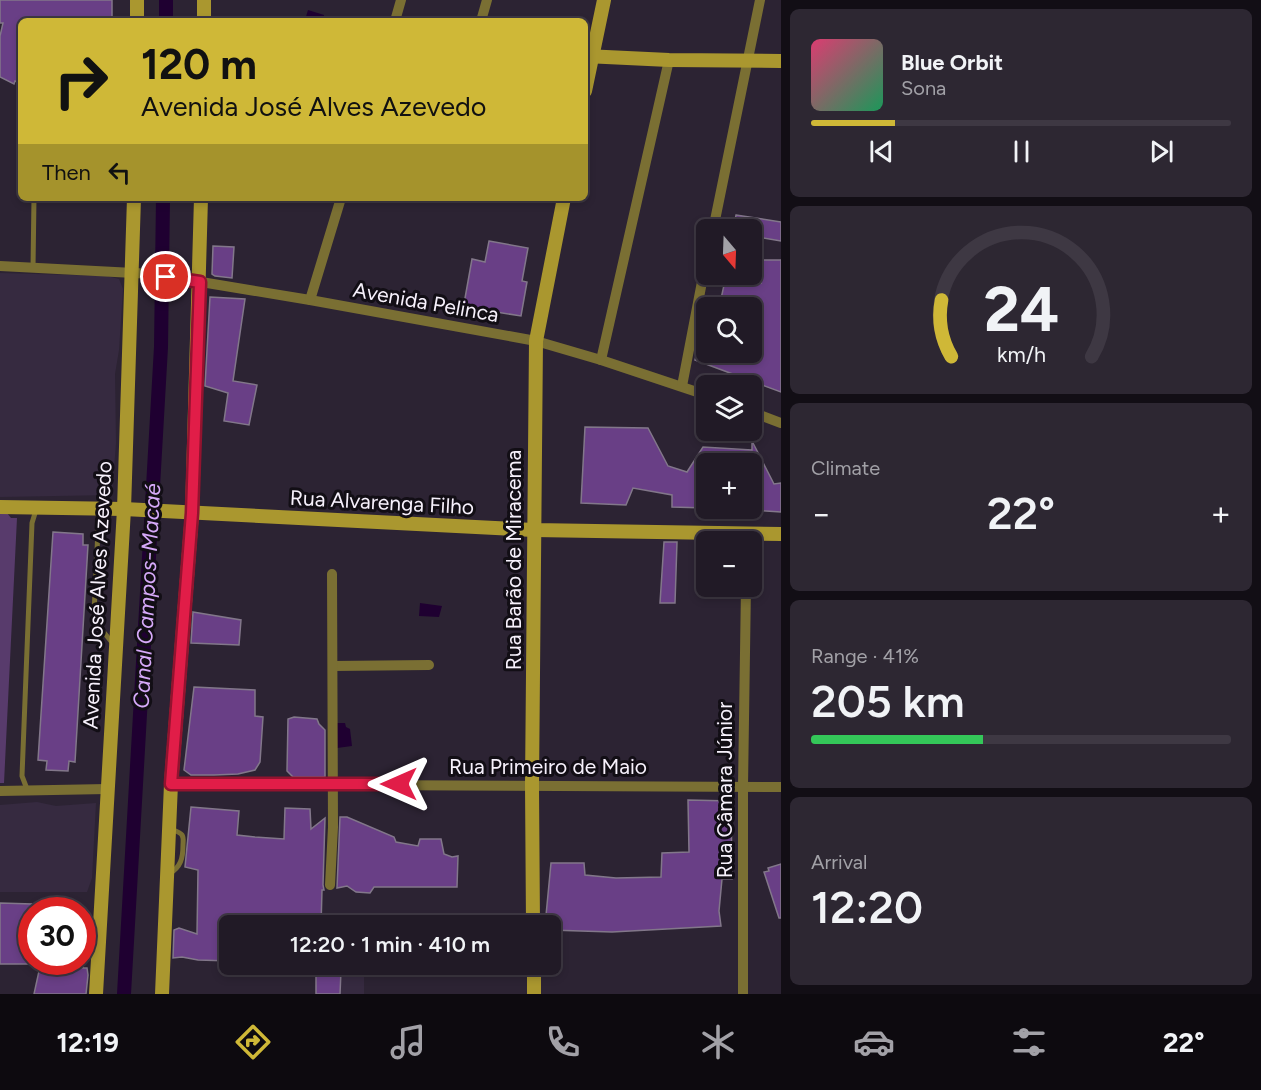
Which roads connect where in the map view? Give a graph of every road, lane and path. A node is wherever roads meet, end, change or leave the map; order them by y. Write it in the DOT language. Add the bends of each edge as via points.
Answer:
graph roads {
  1 [pos="137,0"];
  2 [pos="204,0"];
  3 [pos="401,0"];
  4 [pos="487,0"];
  5 [pos="604,0"];
  6 [pos="760,0"];
  7 [pos="137,18"];
  8 [pos="204,18"];
  9 [pos="396,18"];
  10 [pos="482,18"];
  11 [pos="588,56"];
  12 [pos="669,60"];
  13 [pos="746,61"];
  14 [pos="781,61"];
  15 [pos="34,201"];
  16 [pos="134,201"];
  17 [pos="201,201"];
  18 [pos="340,201"];
  19 [pos="563,201"];
  20 [pos="715,219"];
  21 [pos="0,266"];
  22 [pos="33,268"];
  23 [pos="133,272"];
  24 [pos="200,282"];
  25 [pos="701,285"];
  26 [pos="310,300"];
  27 [pos="536,341"];
  28 [pos="601,360"];
  29 [pos="682,386"];
  30 [pos="696,391"];
  31 [pos="762,416"];
  32 [pos="781,423"];
  33 [pos="0,507"];
  34 [pos="39,508"];
  35 [pos="99,509"];
  36 [pos="124,510"];
  37 [pos="192,513"];
  38 [pos="534,530"];
  39 [pos="781,534"];
  40 [pos="696,536"];
  41 [pos="762,536"];
  42 [pos="332,574"];
  43 [pos="746,597"];
  44 [pos="116,647"];
  45 [pos="429,665"];
  46 [pos="333,666"];
  47 [pos="171,784"];
  48 [pos="333,784"];
  49 [pos="532,785"];
  50 [pos="742,786"];
  51 [pos="781,787"];
  52 [pos="107,789"];
  53 [pos="28,790"];
  54 [pos="0,791"];
  55 [pos="330,885"];
  56 [pos="533,915"];
  57 [pos="534,975"];
  58 [pos="96,994"];
  59 [pos="162,994"];
  60 [pos="534,994"];
  61 [pos="743,994"];
  1 -- 7 [label="main road"];
  2 -- 8 [label="main road"];
  3 -- 9 [label="street"];
  4 -- 10 [label="street"];
  5 -- 11 [label="main road"];
  6 -- 13 [label="street"];
  11 -- 12 [label="main road"];
  12 -- 13 [label="main road"];
  12 -- 28 [label="street"];
  13 -- 14 [label="main road"];
  13 -- 20 [label="street"];
  15 -- 22 [label="lane"];
  16 -- 23 [label="main road, Avenida José Alves Azevedo"];
  17 -- 24 [label="main road"];
  18 -- 26 [label="street"];
  19 -- 27 [label="main road, Rua Barão de Miracema"];
  21 -- 22 [label="street, Avenida Pelinca"];
  22 -- 23 [label="street, Avenida Pelinca"];
  23 -- 24 [label="street, Avenida Pelinca"];
  23 -- 36 [label="main road, Avenida José Alves Azevedo"];
  24 -- 26 [label="street, Avenida Pelinca"];
  24 -- 37 [label="main road"];
  25 -- 29 [label="street"];
  26 -- 27 [label="street, Avenida Pelinca"];
  27 -- 28 [label="street, Avenida Pelinca"];
  27 -- 38 [label="main road, Rua Barão de Miracema"];
  28 -- 29 [label="street, Avenida Pelinca"];
  29 -- 30 [label="street, Avenida Pelinca"];
  31 -- 32 [label="street"];
  33 -- 34 [label="main road, Rua Alvarenga Filho"];
  34 -- 35 [label="main road, Rua Alvarenga Filho"];
  34 -- 53 [label="lane" via="32,523 22,776"];
  35 -- 36 [label="main road, Rua Alvarenga Filho"];
  35 -- 44 [label="lane" via="94,613 98,625"];
  36 -- 37 [label="main road, Rua Alvarenga Filho"];
  36 -- 44 [label="main road, Avenida José Alves Azevedo"];
  37 -- 38 [label="main road, Rua Alvarenga Filho"];
  37 -- 47 [label="main road"];
  38 -- 40 [label="main road, Rua Alvarenga Filho"];
  38 -- 49 [label="main road, Rua Barão de Miracema"];
  39 -- 41 [label="main road, Rua Alvarenga Filho"];
  42 -- 46 [label="street"];
  43 -- 50 [label="street, Rua Câmara Júnior"];
  44 -- 52 [label="main road, Avenida José Alves Azevedo"];
  45 -- 46 [label="street"];
  46 -- 48 [label="street"];
  47 -- 48 [label="street, Rua Primeiro de Maio"];
  47 -- 59 [label="main road"];
  48 -- 49 [label="street, Rua Primeiro de Maio"];
  48 -- 55 [label="street"];
  49 -- 50 [label="street, Rua Primeiro de Maio"];
  49 -- 56 [label="main road, Rua Barão de Miracema"];
  50 -- 51 [label="street, Rua Primeiro de Maio"];
  50 -- 61 [label="street, Rua Câmara Júnior"];
  52 -- 53 [label="street"];
  52 -- 58 [label="main road, Avenida José Alves Azevedo"];
  53 -- 54 [label="street"];
  57 -- 60 [label="main road"];
}
